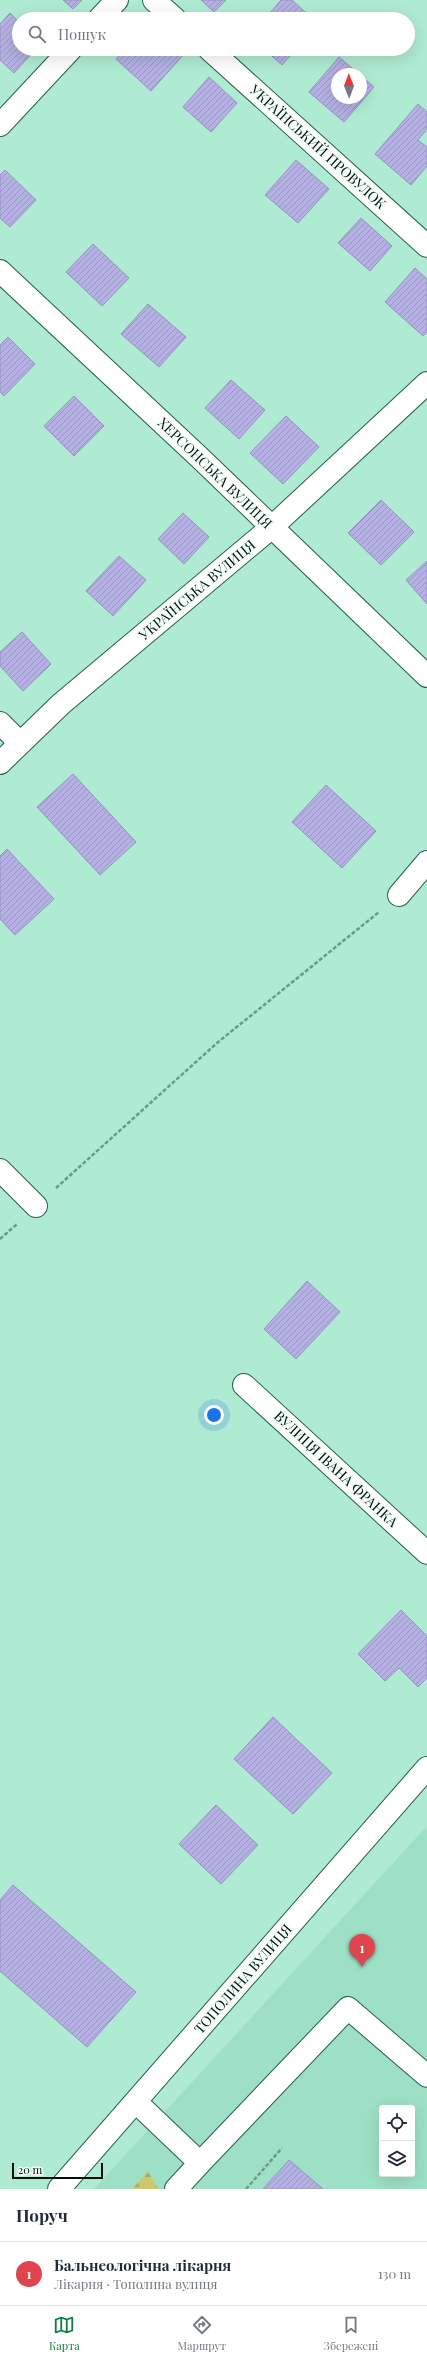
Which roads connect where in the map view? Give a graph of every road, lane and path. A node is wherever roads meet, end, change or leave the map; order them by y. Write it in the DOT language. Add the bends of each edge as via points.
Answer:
graph roads {
  1 [pos="117,0"];
  2 [pos="154,0"];
  3 [pos="106,12"];
  4 [pos="167,12"];
  5 [pos="64,56"];
  6 [pos="217,56"];
  7 [pos="0,125"];
  8 [pos="427,246"];
  9 [pos="0,271"];
  10 [pos="427,383"];
  11 [pos="272,527"];
  12 [pos="427,676"];
  13 [pos="0,723"];
  14 [pos="20,743"];
  15 [pos="0,763"];
  16 [pos="427,862"];
  17 [pos="399,895"];
  18 [pos="0,1170"];
  19 [pos="36,1206"];
  20 [pos="0,1239"];
  21 [pos="244,1385"];
  22 [pos="427,1553"];
  23 [pos="427,1768"];
  24 [pos="427,2076"];
  25 [pos="136,2102"];
  26 [pos="282,2148"];
  27 [pos="200,2163"];
  28 [pos="59,2189"];
  29 [pos="176,2189"];
  30 [pos="246,2189"];
  1 -- 3 [label="street"];
  2 -- 4 [label="street"];
  5 -- 7 [label="street"];
  6 -- 8 [label="street, УКРАЇНСЬКИЙ ПРОВУЛОК"];
  9 -- 11 [label="street, ХЕРСОНСЬКА ВУЛИЦЯ"];
  10 -- 11 [label="street, УКРАЇНСЬКА ВУЛИЦЯ"];
  11 -- 12 [label="street, ХЕРСОНСЬКА ВУЛИЦЯ"];
  11 -- 14 [label="street, УКРАЇНСЬКА ВУЛИЦЯ" via="61,704"];
  13 -- 14 [label="street"];
  14 -- 15 [label="street, УКРАЇНСЬКА ВУЛИЦЯ"];
  16 -- 17 [label="street"];
  17 -- 19 [label="path" via="217,1043"];
  18 -- 19 [label="street"];
  19 -- 20 [label="path"];
  21 -- 22 [label="street, ВУЛИЦЯ ІВАНА ФРАНКА"];
  23 -- 25 [label="street, ТОПОЛИНА ВУЛИЦЯ"];
  24 -- 27 [label="street" via="348,2008"];
  25 -- 27 [label="street"];
  25 -- 28 [label="street, ТОПОЛИНА ВУЛИЦЯ"];
  26 -- 30 [label="path"];
  27 -- 29 [label="street"];
}
